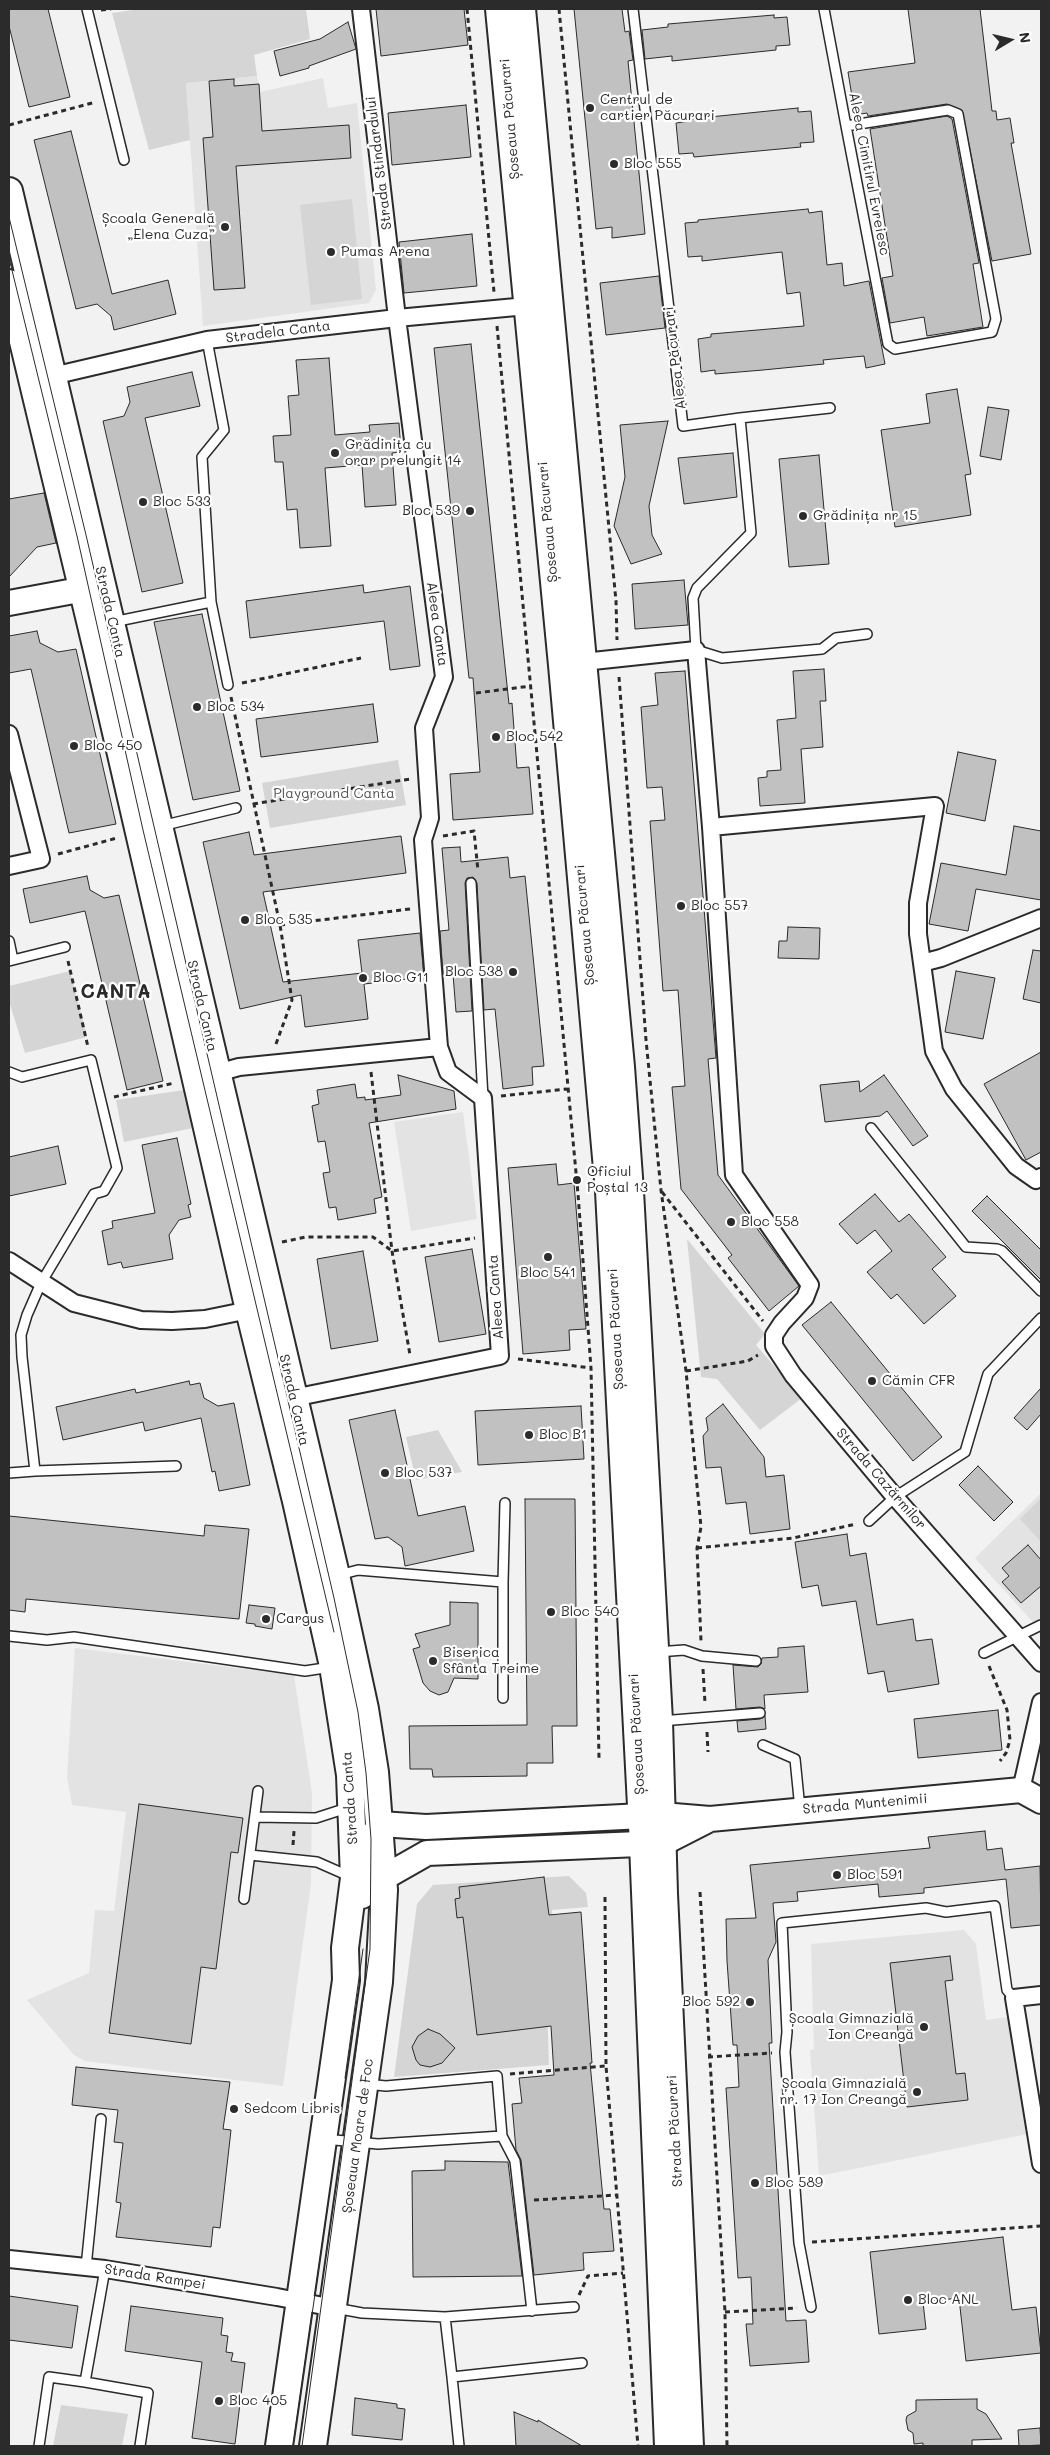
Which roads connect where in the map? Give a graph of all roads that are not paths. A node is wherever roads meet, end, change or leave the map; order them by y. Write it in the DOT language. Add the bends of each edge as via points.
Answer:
graph roads {
  1 [pos="87,9"];
  2 [pos="361,9"];
  3 [pos="499,9"];
  4 [pos="522,9"];
  5 [pos="633,9"];
  6 [pos="824,9"];
  7 [pos="846,126"];
  8 [pos="124,160"];
  9 [pos="9,191"];
  10 [pos="13,227"];
  11 [pos="9,283"];
  12 [pos="527,306"];
  13 [pos="397,318"];
  14 [pos="207,340"];
  15 [pos="43,378"];
  16 [pos="830,408"];
  17 [pos="740,418"];
  18 [pos="93,588"];
  19 [pos="211,602"];
  20 [pos="9,603"];
  21 [pos="112,622"];
  22 [pos="867,634"];
  23 [pos="696,650"];
  24 [pos="572,663"];
  25 [pos="228,685"];
  26 [pos="9,734"];
  27 [pos="236,808"];
  28 [pos="711,827"];
  29 [pos="150,829"];
  30 [pos="9,866"];
  31 [pos="471,883"];
  32 [pos="1041,918"];
  33 [pos="9,941"];
  34 [pos="65,947"];
  35 [pos="11,961"];
  36 [pos="922,963"];
  37 [pos="439,1047"];
  38 [pos="9,1072"];
  39 [pos="198,1078"];
  40 [pos="483,1098"];
  41 [pos="870,1128"];
  42 [pos="1041,1176"];
  43 [pos="9,1260"];
  44 [pos="40,1283"];
  45 [pos="1041,1291"];
  46 [pos="249,1310"];
  47 [pos="1041,1318"];
  48 [pos="293,1398"];
  49 [pos="176,1466"];
  50 [pos="35,1471"];
  51 [pos="9,1473"];
  52 [pos="895,1498"];
  53 [pos="505,1503"];
  54 [pos="869,1521"];
  55 [pos="325,1578"];
  56 [pos="503,1582"];
  57 [pos="1041,1625"];
  58 [pos="9,1636"];
  59 [pos="1020,1636"];
  60 [pos="654,1652"];
  61 [pos="984,1654"];
  62 [pos="756,1661"];
  63 [pos="1041,1663"];
  64 [pos="344,1664"];
  65 [pos="503,1698"];
  66 [pos="1041,1702"];
  67 [pos="760,1713"];
  68 [pos="659,1721"];
  69 [pos="764,1745"];
  70 [pos="258,1791"];
  71 [pos="1031,1796"];
  72 [pos="352,1806"];
  73 [pos="800,1809"];
  74 [pos="652,1815"];
  75 [pos="255,1817"];
  76 [pos="710,1819"];
  77 [pos="380,1824"];
  78 [pos="653,1844"];
  79 [pos="250,1855"];
  80 [pos="354,1878"];
  81 [pos="383,1878"];
  82 [pos="244,1899"];
  83 [pos="346,1980"];
  84 [pos="1041,1995"];
  85 [pos="1014,1998"];
  86 [pos="365,2084"];
  87 [pos="101,2118"];
  88 [pos="502,2136"];
  89 [pos="323,2139"];
  90 [pos="357,2142"];
  91 [pos="1041,2164"];
  92 [pos="9,2259"];
  93 [pos="86,2267"];
  94 [pos="105,2268"];
  95 [pos="299,2302"];
  96 [pos="574,2307"];
  97 [pos="811,2307"];
  98 [pos="334,2308"];
  99 [pos="532,2311"];
  100 [pos="445,2317"];
  101 [pos="582,2363"];
  102 [pos="452,2378"];
  103 [pos="85,2382"];
  104 [pos="39,2446"];
  105 [pos="140,2446"];
  106 [pos="279,2446"];
  107 [pos="313,2446"];
  108 [pos="459,2446"];
  109 [pos="668,2446"];
  110 [pos="690,2446"];
  1 -- 8 [label="lane"];
  2 -- 13 [label="street, Strada Stindardului"];
  3 -- 12 [label="main road, Șoseaua Păcurari"];
  4 -- 24 [label="main road, Șoseaua Păcurari"];
  5 -- 17 [label="lane, Aleea Păcurari" via="683,426"];
  6 -- 7 [label="lane, Aleea Cimitirul Evreiesc"];
  7 -- 7 [label="lane, Aleea Cimitirul Evreiesc" via="888,344 895,349 992,332 996,319 958,114 948,110"];
  9 -- 10 [label="main road, Strada Canta"];
  10 -- 15 [label="main road, Strada Canta"];
  11 -- 15 [label="main road, Strada Canta"];
  12 -- 13 [label="street, Stradela Canta"];
  12 -- 24 [label="main road, Șoseaua Păcurari"];
  13 -- 14 [label="street, Stradela Canta"];
  13 -- 37 [label="street, Aleea Canta" via="444,677 424,728 430,818 423,840"];
  14 -- 15 [label="street, Stradela Canta"];
  14 -- 19 [label="lane" via="224,430 202,457"];
  15 -- 18 [label="main road, Strada Canta"];
  16 -- 17 [label="lane"];
  17 -- 23 [label="lane" via="751,533 697,588 693,598"];
  18 -- 20 [label="street"];
  18 -- 21 [label="main road, Strada Canta"];
  18 -- 29 [label="main road, Strada Canta"];
  19 -- 21 [label="lane"];
  19 -- 25 [label="lane"];
  21 -- 29 [label="main road, Strada Canta"];
  22 -- 23 [label="lane" via="836,638 822,649 722,658"];
  23 -- 24 [label="street"];
  23 -- 28 [label="street"];
  24 -- 60 [label="main road, Șoseaua Păcurari" via="629,1172"];
  24 -- 74 [label="main road, Șoseaua Păcurari"];
  26 -- 30 [label="street" via="40,859"];
  27 -- 29 [label="lane"];
  28 -- 36 [label="street" via="935,806 918,903"];
  28 -- 52 [label="street, Strada Cazărmilor" via="734,1175 810,1284 805,1298 782,1323 774,1340 793,1375"];
  29 -- 39 [label="main road, Strada Canta"];
  31 -- 40 [label="lane"];
  32 -- 36 [label="street"];
  33 -- 35 [label="lane"];
  34 -- 35 [label="lane"];
  36 -- 42 [label="street" via="934,1051 954,1089 1016,1166 1036,1180"];
  37 -- 39 [label="street" via="239,1067"];
  37 -- 40 [label="street, Aleea Canta" via="448,1072"];
  38 -- 44 [label="lane" via="22,1077 92,1060 117,1168 104,1192 94,1194"];
  39 -- 46 [label="main road, Strada Canta"];
  39 -- 48 [label="main road, Strada Canta"];
  40 -- 48 [label="street, Aleea Canta" via="500,1356"];
  41 -- 45 [label="lane" via="966,1247 1002,1251"];
  43 -- 44 [label="street"];
  44 -- 46 [label="street" via="74,1303 141,1320 196,1320"];
  44 -- 50 [label="lane" via="21,1335"];
  46 -- 55 [label="main road, Strada Canta"];
  47 -- 52 [label="lane" via="988,1374 965,1452"];
  48 -- 55 [label="main road, Strada Canta"];
  49 -- 50 [label="lane"];
  50 -- 51 [label="lane"];
  52 -- 54 [label="lane"];
  52 -- 59 [label="street, Strada Cazărmilor"];
  53 -- 56 [label="lane"];
  55 -- 56 [label="lane" via="358,1570"];
  55 -- 64 [label="main road, Strada Canta"];
  56 -- 65 [label="lane"];
  57 -- 59 [label="lane"];
  58 -- 64 [label="lane" via="47,1640 74,1637 305,1671"];
  59 -- 61 [label="lane"];
  59 -- 63 [label="street, Strada Cazărmilor"];
  60 -- 62 [label="lane" via="684,1650 702,1656"];
  60 -- 68 [label="main road, Șoseaua Păcurari"];
  64 -- 72 [label="main road, Strada Canta" via="342,1718"];
  64 -- 77 [label="main road, Strada Canta" via="376,1772"];
  66 -- 71 [label="street"];
  67 -- 68 [label="lane"];
  68 -- 74 [label="main road, Șoseaua Păcurari"];
  69 -- 73 [label="lane" via="795,1759"];
  70 -- 75 [label="lane"];
  71 -- 73 [label="street, Strada Muntenimii"];
  72 -- 75 [label="lane" via="316,1818"];
  72 -- 80 [label="main road, Strada Canta"];
  73 -- 76 [label="street, Strada Muntenimii"];
  74 -- 76 [label="street, Strada Muntenimii"];
  74 -- 77 [label="street, Strada Canta" via="426,1827"];
  74 -- 78 [label="main road, Șoseaua Păcurari"];
  75 -- 79 [label="lane"];
  76 -- 78 [label="street, Strada Muntenimii"];
  77 -- 81 [label="main road, Șoseaua Moara de Foc"];
  77 -- 83 [label="street, Strada Canta" via="371,1838 354,1950"];
  78 -- 81 [label="street" via="427,1853"];
  78 -- 109 [label="main road, Strada Păcurari"];
  78 -- 110 [label="main road, Strada Păcurari"];
  79 -- 80 [label="lane" via="317,1862"];
  79 -- 82 [label="lane"];
  80 -- 83 [label="main road" via="345,1948"];
  81 -- 86 [label="main road, Șoseaua Moara de Foc" via="379,1982"];
  83 -- 89 [label="main road"];
  84 -- 85 [label="street"];
  85 -- 91 [label="street"];
  85 -- 97 [label="lane" via="1007,1990 995,1906 946,1912 926,1908 782,1924 785,2052 799,2243"];
  86 -- 88 [label="lane" via="386,2086 497,2076"];
  86 -- 90 [label="main road, Șoseaua Moara de Foc"];
  87 -- 93 [label="lane"];
  88 -- 90 [label="lane" via="378,2144"];
  88 -- 99 [label="lane" via="515,2161"];
  89 -- 90 [label="lane"];
  89 -- 95 [label="main road"];
  90 -- 98 [label="main road, Șoseaua Moara de Foc"];
  92 -- 93 [label="street, Strada Rampei"];
  93 -- 94 [label="street, Strada Rampei"];
  94 -- 95 [label="street, Strada Rampei"];
  94 -- 103 [label="lane"];
  95 -- 98 [label="street, Strada Rampei"];
  95 -- 106 [label="main road"];
  96 -- 99 [label="lane"];
  98 -- 100 [label="lane" via="362,2313"];
  98 -- 107 [label="main road, Șoseaua Moara de Foc"];
  99 -- 100 [label="lane"];
  100 -- 102 [label="lane"];
  101 -- 102 [label="lane"];
  102 -- 108 [label="lane"];
  103 -- 104 [label="lane" via="49,2377"];
  103 -- 105 [label="lane" via="148,2393"];
}
